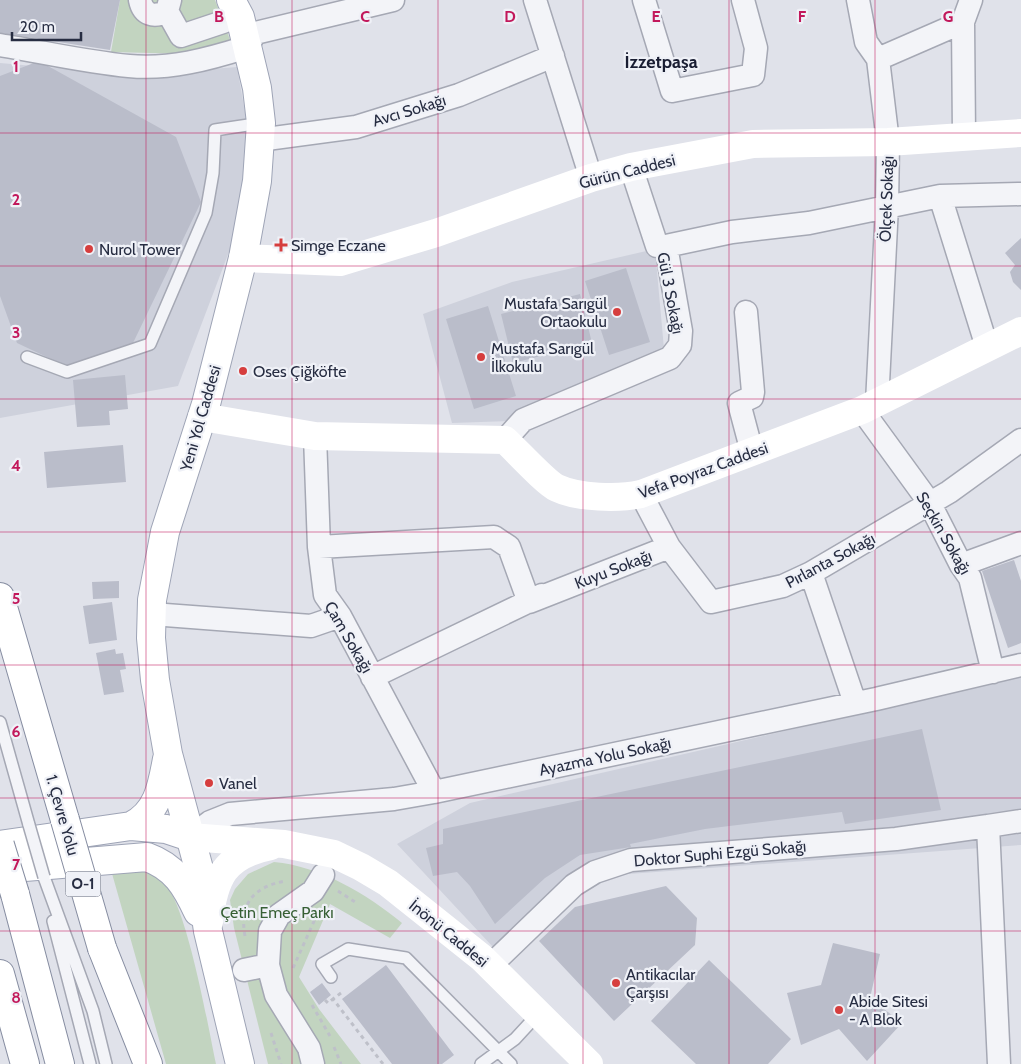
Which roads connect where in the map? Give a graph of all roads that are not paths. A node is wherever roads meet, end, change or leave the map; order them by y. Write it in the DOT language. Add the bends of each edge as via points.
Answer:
graph roads {
  1 [pos="140,0"];
  2 [pos="394,0"];
  3 [pos="535,0"];
  4 [pos="644,0"];
  5 [pos="743,0"];
  6 [pos="858,0"];
  7 [pos="971,0"];
  8 [pos="168,5"];
  9 [pos="227,11"];
  10 [pos="963,22"];
  11 [pos="0,45"];
  12 [pos="246,47"];
  13 [pos="553,56"];
  14 [pos="878,59"];
  15 [pos="260,132"];
  16 [pos="1021,133"];
  17 [pos="964,136"];
  18 [pos="888,142"];
  19 [pos="631,168"];
  20 [pos="591,178"];
  21 [pos="1021,194"];
  22 [pos="940,196"];
  23 [pos="887,206"];
  24 [pos="666,246"];
  25 [pos="243,258"];
  26 [pos="746,312"];
  27 [pos="1021,331"];
  28 [pos="986,347"];
  29 [pos="27,357"];
  30 [pos="869,406"];
  31 [pos="202,416"];
  32 [pos="315,436"];
  33 [pos="505,440"];
  34 [pos="1021,440"];
  35 [pos="752,452"];
  36 [pos="641,494"];
  37 [pos="929,502"];
  38 [pos="1021,543"];
  39 [pos="319,547"];
  40 [pos="669,547"];
  41 [pos="961,565"];
  42 [pos="811,573"];
  43 [pos="0,596"];
  44 [pos="529,602"];
  45 [pos="152,614"];
  46 [pos="340,616"];
  47 [pos="1021,665"];
  48 [pos="993,672"];
  49 [pos="372,677"];
  50 [pos="856,703"];
  51 [pos="0,722"];
  52 [pos="168,754"];
  53 [pos="434,792"];
  54 [pos="1021,821"];
  55 [pos="131,826"];
  56 [pos="988,826"];
  57 [pos="190,837"];
  58 [pos="284,844"];
  59 [pos="0,845"];
  60 [pos="0,869"];
  61 [pos="323,875"];
  62 [pos="44,877"];
  63 [pos="208,931"];
  64 [pos="102,948"];
  65 [pos="268,965"];
  66 [pos="490,966"];
  67 [pos="244,970"];
  68 [pos="0,974"];
  69 [pos="332,976"];
  70 [pos="538,1014"];
  71 [pos="0,1034"];
  72 [pos="499,1051"];
  73 [pos="6,1064"];
  74 [pos="25,1064"];
  75 [pos="60,1064"];
  76 [pos="90,1064"];
  77 [pos="106,1064"];
  78 [pos="132,1064"];
  79 [pos="148,1064"];
  80 [pos="240,1064"];
  81 [pos="313,1064"];
  82 [pos="481,1064"];
  83 [pos="511,1064"];
  84 [pos="589,1064"];
  85 [pos="999,1064"];
  1 -- 8 [label="street" via="143,10 150,15 159,15"];
  2 -- 12 [label="street" via="255,33"];
  3 -- 13 [label="street"];
  4 -- 5 [label="street" via="672,90 753,74 756,48"];
  6 -- 14 [label="street, Ölçek Sokağı" via="866,42"];
  7 -- 10 [label="street"];
  8 -- 9 [label="street" via="181,36"];
  9 -- 12 [label="main road, Yeni Yol Caddesi" via="240,17"];
  10 -- 14 [label="street"];
  10 -- 17 [label="street"];
  11 -- 12 [label="street" via="130,66 165,66"];
  12 -- 15 [label="main road, Yeni Yol Caddesi" via="257,88"];
  13 -- 15 [label="street, Avcı Sokağı" via="459,95 356,127"];
  13 -- 20 [label="street"];
  14 -- 18 [label="street, Ölçek Sokağı"];
  15 -- 25 [label="main road, Yeni Yol Caddesi" via="257,181"];
  15 -- 29 [label="lane" via="215,130 206,213 150,344 67,372"];
  16 -- 17 [label="main road, Gürün Caddesi"];
  17 -- 18 [label="main road, Gürün Caddesi"];
  18 -- 19 [label="main road, Gürün Caddesi" via="753,144"];
  18 -- 23 [label="street, Ölçek Sokağı"];
  19 -- 20 [label="main road, Gürün Caddesi"];
  19 -- 24 [label="street, Gül 3 Sokağı" via="657,246"];
  20 -- 25 [label="main road, Gürün Caddesi" via="436,233 340,262"];
  21 -- 22 [label="street"];
  22 -- 23 [label="street"];
  22 -- 28 [label="street"];
  23 -- 24 [label="street" via="809,223 732,232"];
  23 -- 30 [label="street, Ölçek Sokağı"];
  24 -- 33 [label="street, Gül 3 Sokağı" via="681,331 680,345 670,358 524,420"];
  25 -- 31 [label="main road, Yeni Yol Caddesi"];
  26 -- 35 [label="street" via="753,392 752,396 739,403"];
  27 -- 28 [label="main road, Vefa Poyraz Caddesi"];
  28 -- 30 [label="main road, Vefa Poyraz Caddesi"];
  30 -- 35 [label="main road, Vefa Poyraz Caddesi"];
  30 -- 37 [label="street, Seçkin Sokağı" via="882,438"];
  31 -- 32 [label="main road"];
  31 -- 45 [label="main road, Yeni Yol Caddesi" via="165,532 156,572"];
  32 -- 33 [label="main road"];
  32 -- 39 [label="street, Çam Sokağı"];
  33 -- 36 [label="main road, Vefa Poyraz Caddesi" via="556,488 625,498"];
  34 -- 37 [label="street, Pırlanta Sokağı" via="949,492"];
  35 -- 36 [label="main road, Vefa Poyraz Caddesi"];
  36 -- 40 [label="street, Pırlanta Sokağı"];
  37 -- 41 [label="street, Seçkin Sokağı"];
  37 -- 42 [label="street, Pırlanta Sokağı"];
  38 -- 41 [label="street"];
  39 -- 44 [label="street" via="494,536 509,547"];
  39 -- 46 [label="street, Çam Sokağı" via="325,595"];
  40 -- 42 [label="street, Pırlanta Sokağı" via="711,602 783,586"];
  40 -- 44 [label="street, Kuyu Sokağı" via="613,561"];
  41 -- 48 [label="street, Seçkin Sokağı" via="970,578"];
  42 -- 50 [label="street"];
  43 -- 64 [label="main road, 1. Çevre Yolu / O-1, bridge"];
  44 -- 49 [label="street, Kuyu Sokağı"];
  45 -- 46 [label="street" via="311,626"];
  45 -- 52 [label="main road, Yeni Yol Caddesi" via="155,680"];
  46 -- 49 [label="street, Çam Sokağı"];
  47 -- 48 [label="street, Ayazma Yolu Sokağı"];
  48 -- 50 [label="street, Ayazma Yolu Sokağı"];
  49 -- 53 [label="street, Çam Sokağı"];
  50 -- 53 [label="street, Ayazma Yolu Sokağı"];
  51 -- 62 [label="lane, bridge"];
  52 -- 55 [label="main road" via="155,805 146,817"];
  52 -- 57 [label="main road, Yeni Yol Caddesi"];
  53 -- 57 [label="street, Ayazma Yolu Sokağı" via="394,799 230,814 210,822"];
  54 -- 56 [label="street, Doktor Suphi Ezgü Sokağı"];
  55 -- 57 [label="main road, İnönü Caddesi" via="166,829"];
  55 -- 59 [label="main road, İnönü Caddesi"];
  56 -- 66 [label="street, Doktor Suphi Ezgü Sokağı" via="896,839 632,860 595,872 574,886"];
  56 -- 85 [label="street"];
  57 -- 58 [label="main road, İnönü Caddesi"];
  57 -- 63 [label="main road, Yeni Yol Caddesi" via="199,869"];
  58 -- 63 [label="main road, İnönü Caddesi" via="258,849 227,865 212,894"];
  58 -- 66 [label="main road, İnönü Caddesi" via="334,854 388,882"];
  59 -- 75 [label="main road, bridge"];
  60 -- 63 [label="main road" via="147,856 162,862 177,874"];
  61 -- 65 [label="street" via="313,892 279,915 270,930"];
  62 -- 76 [label="lane"];
  62 -- 77 [label="lane" via="93,1012"];
  63 -- 80 [label="main road"];
  64 -- 78 [label="main road, 1. Çevre Yolu / O-1"];
  64 -- 79 [label="main road"];
  65 -- 67 [label="street"];
  65 -- 81 [label="street" via="276,994 309,1048"];
  66 -- 70 [label="main road, İnönü Caddesi"];
  68 -- 74 [label="main road"];
  69 -- 72 [label="lane" via="322,964 348,949 406,958"];
  70 -- 72 [label="lane"];
  70 -- 84 [label="main road, İnönü Caddesi"];
  71 -- 73 [label="main road"];
  72 -- 82 [label="lane"];
  72 -- 83 [label="lane"];
}
